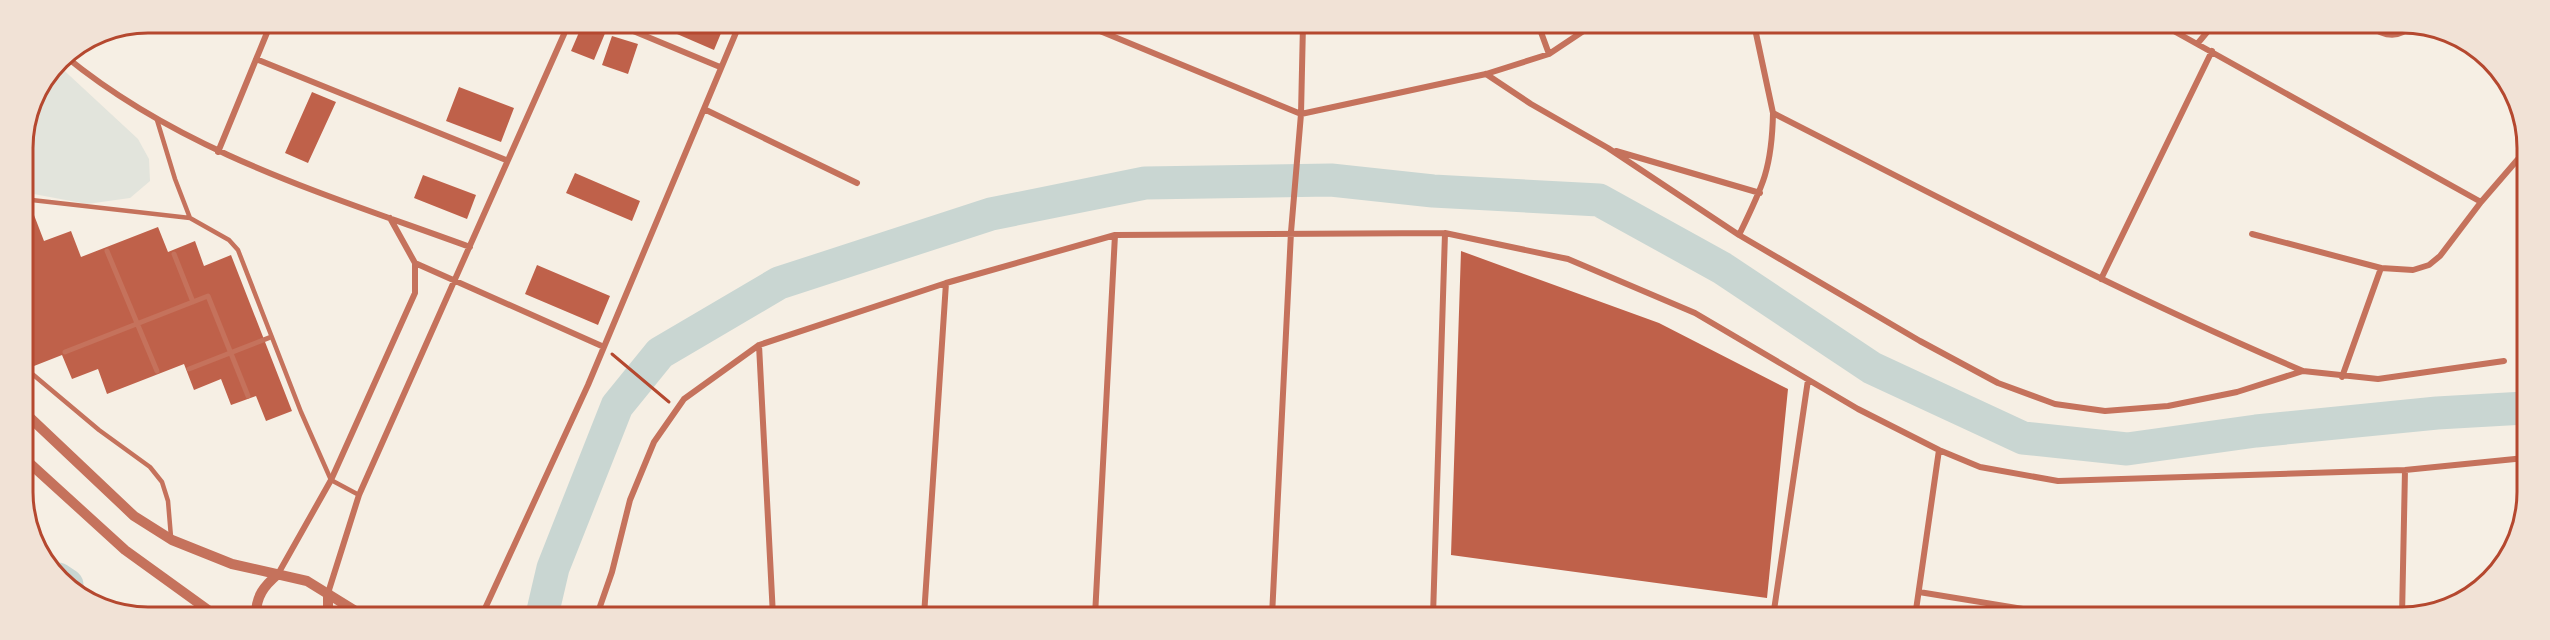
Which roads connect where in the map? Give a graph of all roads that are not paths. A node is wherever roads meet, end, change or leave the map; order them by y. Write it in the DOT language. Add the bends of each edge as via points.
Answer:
graph roads {
  1 [pos="267,33"];
  2 [pos="564,33"];
  3 [pos="638,33"];
  4 [pos="735,33"];
  5 [pos="1105,33"];
  6 [pos="1303,33"];
  7 [pos="1541,33"];
  8 [pos="1580,33"];
  9 [pos="1756,33"];
  10 [pos="2178,33"];
  11 [pos="2207,33"];
  12 [pos="2381,33"];
  13 [pos="2402,33"];
  14 [pos="2198,44"];
  15 [pos="2212,51"];
  16 [pos="1549,54"];
  17 [pos="256,59"];
  18 [pos="71,62"];
  19 [pos="720,67"];
  20 [pos="1486,74"];
  21 [pos="704,109"];
  22 [pos="1773,113"];
  23 [pos="1301,114"];
  24 [pos="158,120"];
  25 [pos="1608,148"];
  26 [pos="218,152"];
  27 [pos="507,160"];
  28 [pos="2517,162"];
  29 [pos="857,183"];
  30 [pos="1760,193"];
  31 [pos="33,200"];
  32 [pos="2481,201"];
  33 [pos="190,218"];
  34 [pos="390,218"];
  35 [pos="1292,232"];
  36 [pos="1445,233"];
  37 [pos="2252,234"];
  38 [pos="1115,235"];
  39 [pos="1739,235"];
  40 [pos="470,247"];
  41 [pos="108,251"];
  42 [pos="174,254"];
  43 [pos="415,263"];
  44 [pos="2381,268"];
  45 [pos="2101,279"];
  46 [pos="457,281"];
  47 [pos="946,283"];
  48 [pos="193,302"];
  49 [pos="137,323"];
  50 [pos="271,337"];
  51 [pos="759,345"];
  52 [pos="604,347"];
  53 [pos="65,352"];
  54 [pos="231,352"];
  55 [pos="2504,361"];
  56 [pos="189,369"];
  57 [pos="157,371"];
  58 [pos="2303,371"];
  59 [pos="33,375"];
  60 [pos="2342,377"];
  61 [pos="1808,380"];
  62 [pos="248,396"];
  63 [pos="33,421"];
  64 [pos="1939,450"];
  65 [pos="2517,459"];
  66 [pos="33,466"];
  67 [pos="2405,470"];
  68 [pos="331,480"];
  69 [pos="359,495"];
  70 [pos="172,540"];
  71 [pos="278,574"];
  72 [pos="1919,592"];
  73 [pos="328,593"];
  74 [pos="204,607"];
  75 [pos="256,607"];
  76 [pos="328,607"];
  77 [pos="350,607"];
  78 [pos="486,607"];
  79 [pos="600,607"];
  80 [pos="773,607"];
  81 [pos="925,607"];
  82 [pos="1095,607"];
  83 [pos="1272,607"];
  84 [pos="1433,607"];
  85 [pos="1774,607"];
  86 [pos="1917,607"];
  87 [pos="2011,607"];
  88 [pos="2402,607"];
  1 -- 17 [label="street"];
  2 -- 27 [label="street"];
  3 -- 19 [label="street"];
  4 -- 19 [label="street"];
  5 -- 23 [label="street"];
  6 -- 23 [label="street"];
  7 -- 16 [label="street"];
  8 -- 16 [label="street"];
  9 -- 22 [label="street"];
  10 -- 14 [label="street"];
  11 -- 14 [label="street"];
  12 -- 13 [label="street"];
  14 -- 15 [label="street"];
  15 -- 32 [label="street"];
  15 -- 45 [label="street"];
  16 -- 20 [label="street"];
  17 -- 26 [label="street"];
  17 -- 27 [label="street"];
  18 -- 24 [label="street"];
  19 -- 21 [label="street"];
  20 -- 23 [label="street"];
  20 -- 25 [label="street"];
  21 -- 29 [label="street"];
  21 -- 52 [label="street"];
  22 -- 30 [label="street" via="1772,153"];
  22 -- 45 [label="street"];
  23 -- 35 [label="street"];
  24 -- 26 [label="street"];
  24 -- 33 [label="lane"];
  25 -- 30 [label="street"];
  25 -- 39 [label="street"];
  26 -- 34 [label="street"];
  27 -- 40 [label="street"];
  28 -- 32 [label="street"];
  30 -- 39 [label="street"];
  31 -- 33 [label="lane"];
  32 -- 44 [label="street" via="2429,265 2413,270"];
  33 -- 50 [label="lane" via="229,240 238,250"];
  34 -- 40 [label="street"];
  34 -- 43 [label="street"];
  35 -- 36 [label="street"];
  35 -- 38 [label="street"];
  35 -- 83 [label="street"];
  36 -- 61 [label="street" via="1568,259 1695,313"];
  36 -- 84 [label="street"];
  37 -- 44 [label="street"];
  38 -- 47 [label="street"];
  38 -- 82 [label="street"];
  39 -- 58 [label="street" via="1920,341 1998,382 2055,404 2105,411 2168,406 2236,392"];
  40 -- 46 [label="street"];
  41 -- 49 [label="street"];
  42 -- 48 [label="street"];
  43 -- 46 [label="street"];
  43 -- 68 [label="street" via="415,293"];
  44 -- 60 [label="street"];
  45 -- 58 [label="street"];
  46 -- 52 [label="street"];
  46 -- 69 [label="street"];
  47 -- 51 [label="street"];
  47 -- 81 [label="street"];
  48 -- 49 [label="street"];
  48 -- 54 [label="street" via="208,296"];
  49 -- 53 [label="street"];
  49 -- 57 [label="street"];
  50 -- 54 [label="street"];
  50 -- 68 [label="lane"];
  51 -- 79 [label="street" via="684,399 654,442 630,501"];
  51 -- 80 [label="street"];
  52 -- 78 [label="street"];
  54 -- 56 [label="street"];
  54 -- 62 [label="street"];
  55 -- 60 [label="street" via="2406,377"];
  58 -- 60 [label="street"];
  59 -- 70 [label="lane" via="150,467 165,491"];
  61 -- 64 [label="street"];
  61 -- 85 [label="street"];
  63 -- 70 [label="street" via="134,516"];
  64 -- 67 [label="street" via="1980,467 2058,481"];
  64 -- 72 [label="street"];
  65 -- 67 [label="street"];
  66 -- 74 [label="street" via="125,550"];
  67 -- 88 [label="street"];
  68 -- 69 [label="lane"];
  68 -- 71 [label="street"];
  69 -- 73 [label="street"];
  70 -- 71 [label="street" via="232,564"];
  71 -- 73 [label="street" via="307,581"];
  71 -- 75 [label="street" via="263,588"];
  72 -- 86 [label="street"];
  72 -- 87 [label="street"];
  73 -- 76 [label="street"];
  73 -- 77 [label="street"];
}
